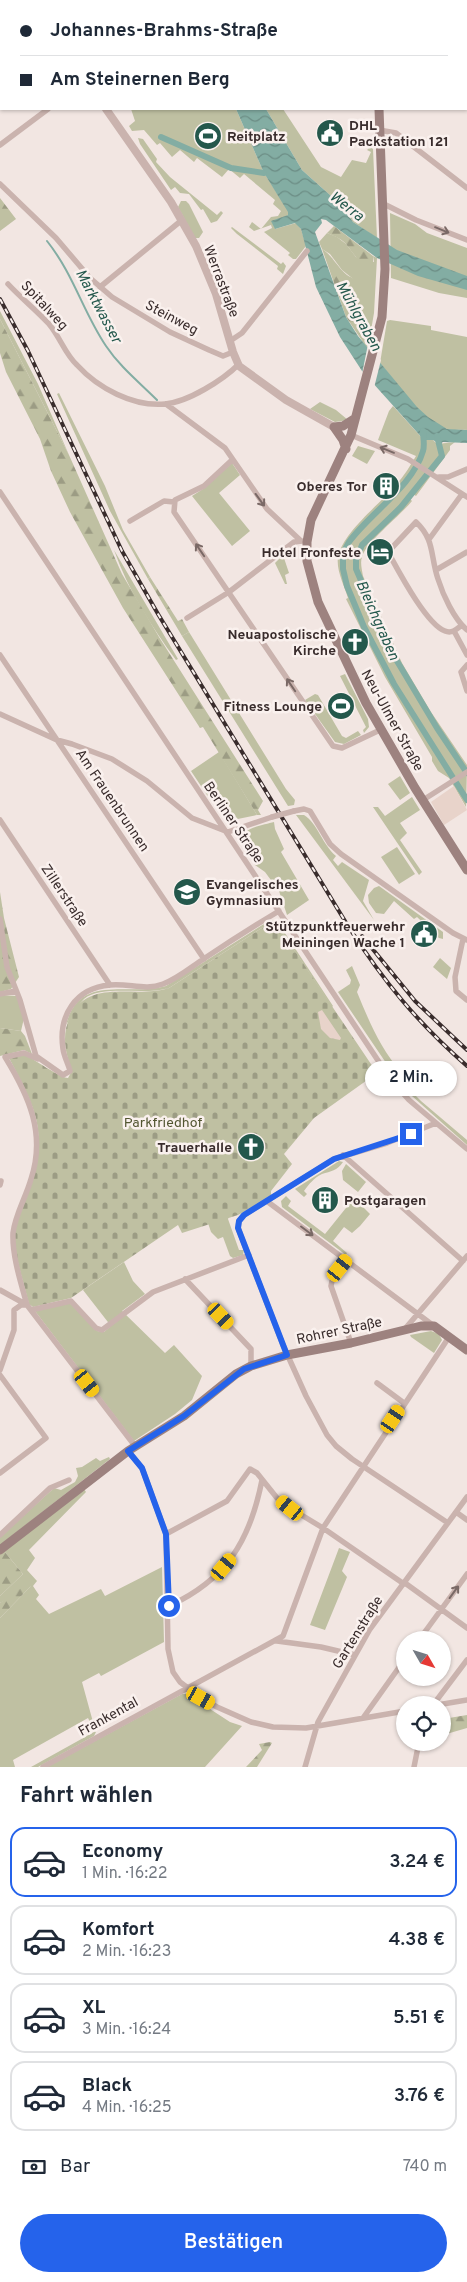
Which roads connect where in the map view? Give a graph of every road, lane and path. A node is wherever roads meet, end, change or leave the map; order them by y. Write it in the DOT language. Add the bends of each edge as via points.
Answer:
graph roads {
  1 [pos="47,110"];
  2 [pos="107,110"];
  3 [pos="379,110"];
  4 [pos="379,130"];
  5 [pos="0,145"];
  6 [pos="0,184"];
  7 [pos="467,188"];
  8 [pos="382,208"];
  9 [pos="182,220"];
  10 [pos="467,240"];
  11 [pos="307,251"];
  12 [pos="8,284"];
  13 [pos="100,287"];
  14 [pos="230,341"];
  15 [pos="233,352"];
  16 [pos="239,364"];
  17 [pos="166,404"];
  18 [pos="354,419"];
  19 [pos="334,427"];
  20 [pos="351,435"];
  21 [pos="346,449"];
  22 [pos="232,460"];
  23 [pos="467,469"];
  24 [pos="434,475"];
  25 [pos="0,492"];
  26 [pos="465,496"];
  27 [pos="174,502"];
  28 [pos="130,521"];
  29 [pos="430,538"];
  30 [pos="303,541"];
  31 [pos="467,552"];
  32 [pos="436,570"];
  33 [pos="229,592"];
  34 [pos="187,618"];
  35 [pos="464,628"];
  36 [pos="454,631"];
  37 [pos="0,655"];
  38 [pos="467,655"];
  39 [pos="467,665"];
  40 [pos="467,691"];
  41 [pos="0,714"];
  42 [pos="380,730"];
  43 [pos="56,740"];
  44 [pos="464,774"];
  45 [pos="423,800"];
  46 [pos="0,820"];
  47 [pos="228,832"];
  48 [pos="467,870"];
  49 [pos="279,911"];
  50 [pos="0,919"];
  51 [pos="465,939"];
  52 [pos="204,959"];
  53 [pos="110,985"];
  54 [pos="16,992"];
  55 [pos="0,994"];
  56 [pos="467,1000"];
  57 [pos="38,1059"];
  58 [pos="436,1123"];
  59 [pos="467,1149"];
  60 [pos="343,1155"];
  61 [pos="268,1202"];
  62 [pos="249,1255"];
  63 [pos="466,1259"];
  64 [pos="347,1260"];
  65 [pos="185,1279"];
  66 [pos="0,1284"];
  67 [pos="1,1290"];
  68 [pos="29,1307"];
  69 [pos="417,1313"];
  70 [pos="434,1326"];
  71 [pos="404,1330"];
  72 [pos="449,1337"];
  73 [pos="351,1343"];
  74 [pos="467,1350"];
  75 [pos="287,1355"];
  76 [pos="251,1366"];
  77 [pos="0,1370"];
  78 [pos="0,1375"];
  79 [pos="377,1383"];
  80 [pos="404,1402"];
  81 [pos="132,1449"];
  82 [pos="362,1466"];
  83 [pos="0,1472"];
  84 [pos="69,1480"];
  85 [pos="262,1480"];
  86 [pos="467,1497"];
  87 [pos="456,1512"];
  88 [pos="467,1520"];
  89 [pos="448,1523"];
  90 [pos="323,1528"];
  91 [pos="166,1534"];
  92 [pos="0,1535"];
  93 [pos="0,1550"];
  94 [pos="467,1574"];
  95 [pos="405,1584"];
  96 [pos="169,1606"];
  97 [pos="441,1609"];
  98 [pos="467,1628"];
  99 [pos="425,1631"];
  100 [pos="277,1640"];
  101 [pos="355,1655"];
  102 [pos="467,1660"];
  103 [pos="396,1672"];
  104 [pos="186,1688"];
  105 [pos="440,1696"];
  106 [pos="467,1700"];
  107 [pos="451,1703"];
  108 [pos="396,1712"];
  109 [pos="363,1718"];
  110 [pos="317,1725"];
  111 [pos="417,1751"];
  112 [pos="43,1767"];
  113 [pos="305,1767"];
  114 [pos="414,1767"];
  1 -- 5 [label="street"];
  2 -- 9 [label="street, Werrastraße"];
  3 -- 4 [label="main road, Neu-Ulmer Straße"];
  4 -- 7 [label="street" via="396,133"];
  4 -- 8 [label="main road, Neu-Ulmer Straße"];
  6 -- 13 [label="street, Steinweg" via="56,238"];
  8 -- 10 [label="street, one-way"];
  8 -- 18 [label="main road, Neu-Ulmer Straße" via="383,308"];
  9 -- 13 [label="street"];
  9 -- 14 [label="street, Werrastraße" via="210,277"];
  11 -- 14 [label="street" via="242,333"];
  12 -- 17 [label="street, Spitalweg" via="50,326 72,361 89,376 130,400"];
  13 -- 15 [label="street, Steinweg" via="170,332 223,356"];
  14 -- 15 [label="street, Werrastraße"];
  15 -- 16 [label="street"];
  16 -- 17 [label="street" via="216,382"];
  16 -- 19 [label="street" via="286,400"];
  17 -- 22 [label="street" via="220,444"];
  18 -- 19 [label="main road"];
  18 -- 20 [label="main road, Neu-Ulmer Straße"];
  19 -- 20 [label="street"];
  19 -- 21 [label="main road"];
  20 -- 21 [label="main road, Neu-Ulmer Straße"];
  24 -- 20 [label="street, one-way" via="413,462"];
  21 -- 30 [label="main road, Neu-Ulmer Straße"];
  22 -- 27 [label="street" via="204,486"];
  22 -- 30 [label="street, one-way" via="267,510"];
  23 -- 24 [label="street" via="444,479"];
  24 -- 26 [label="street"];
  25 -- 47 [label="street, Berliner Straße"];
  26 -- 29 [label="street"];
  27 -- 28 [label="street" via="164,501"];
  33 -- 27 [label="street, one-way" via="174,512"];
  29 -- 32 [label="street"];
  29 -- 36 [label="street" via="416,522 388,552 425,614 445,632"];
  30 -- 33 [label="street"];
  30 -- 42 [label="main road, Neu-Ulmer Straße" via="318,602"];
  31 -- 32 [label="street"];
  32 -- 35 [label="street" via="441,588"];
  33 -- 34 [label="street"];
  42 -- 33 [label="street, one-way" via="342,748 333,746"];
  35 -- 36 [label="street"];
  36 -- 38 [label="street"];
  37 -- 43 [label="street, Am Frauenbrunnen"];
  39 -- 40 [label="street" via="461,672"];
  41 -- 43 [label="street"];
  42 -- 45 [label="main road, Neu-Ulmer Straße"];
  43 -- 47 [label="street" via="118,762 192,818"];
  43 -- 52 [label="street, Am Frauenbrunnen"];
  44 -- 45 [label="street"];
  45 -- 48 [label="main road, Neu-Ulmer Straße"];
  46 -- 53 [label="street, Zillerstraße"];
  47 -- 49 [label="street, Berliner Straße"];
  47 -- 51 [label="street, bridge" via="294,811 310,811 336,850"];
  49 -- 52 [label="street"];
  49 -- 58 [label="street, Berliner Straße" via="391,1080"];
  50 -- 54 [label="street" via="7,967"];
  51 -- 56 [label="street" via="455,983 456,991"];
  52 -- 53 [label="street" via="173,979 155,986"];
  53 -- 57 [label="street" via="78,998 67,1012 62,1040 69,1073 63,1075"];
  54 -- 55 [label="street"];
  54 -- 57 [label="street"];
  57 -- 68 [label="street" via="24,1053 5,1057 30,1103 37,1135 35,1166 14,1231 14,1244"];
  58 -- 59 [label="street, Berliner Straße"];
  58 -- 60 [label="street" via="387,1143"];
  60 -- 61 [label="street"];
  60 -- 63 [label="street"];
  61 -- 62 [label="street" via="239,1221 238,1228"];
  61 -- 64 [label="street, one-way"];
  62 -- 65 [label="street"];
  62 -- 75 [label="street"];
  63 -- 69 [label="street"];
  64 -- 69 [label="street"];
  64 -- 73 [label="street" via="331,1286"];
  65 -- 68 [label="street" via="153,1292 102,1330 96,1328 70,1301"];
  65 -- 76 [label="street" via="251,1349"];
  66 -- 67 [label="street"];
  67 -- 68 [label="street"];
  68 -- 77 [label="street" via="20,1305 14,1310 14,1330"];
  68 -- 81 [label="street"];
  69 -- 70 [label="street"];
  69 -- 71 [label="street"];
  70 -- 71 [label="main road, Rohrer Straße"];
  70 -- 72 [label="main road"];
  71 -- 73 [label="main road, Rohrer Straße"];
  72 -- 74 [label="main road"];
  72 -- 80 [label="street"];
  73 -- 75 [label="main road, Rohrer Straße"];
  75 -- 76 [label="main road, Rohrer Straße"];
  75 -- 82 [label="street" via="315,1416 336,1446"];
  76 -- 81 [label="main road, Rohrer Straße" via="236,1374 184,1416"];
  78 -- 83 [label="street" via="46,1438"];
  79 -- 80 [label="street"];
  80 -- 82 [label="street"];
  81 -- 91 [label="street"];
  81 -- 93 [label="main road, Rohrer Straße"];
  82 -- 89 [label="street"];
  82 -- 90 [label="street"];
  84 -- 92 [label="street" via="50,1488"];
  85 -- 90 [label="street" via="277,1498"];
  85 -- 91 [label="street" via="250,1469 227,1501"];
  85 -- 96 [label="street" via="250,1526 231,1559 203,1588"];
  86 -- 87 [label="street, Gartenstraße"];
  87 -- 88 [label="street"];
  87 -- 89 [label="street, Gartenstraße"];
  89 -- 95 [label="street, Gartenstraße"];
  90 -- 95 [label="street"];
  90 -- 100 [label="street" via="283,1636"];
  91 -- 96 [label="street"];
  97 -- 94 [label="street, one-way"];
  95 -- 97 [label="street"];
  95 -- 101 [label="street, Gartenstraße" via="376,1620"];
  96 -- 104 [label="street" via="170,1663"];
  97 -- 98 [label="street"];
  97 -- 99 [label="street"];
  100 -- 101 [label="street"];
  100 -- 104 [label="street, Frankental"];
  101 -- 110 [label="street, Gartenstraße"];
  102 -- 105 [label="street"];
  103 -- 109 [label="street"];
  104 -- 110 [label="street" via="210,1704 262,1725 297,1728"];
  104 -- 112 [label="street, Frankental"];
  106 -- 107 [label="street"];
  108 -- 109 [label="street"];
  109 -- 110 [label="street"];
  110 -- 113 [label="street, Gartenstraße"];
  111 -- 114 [label="street"];
}
